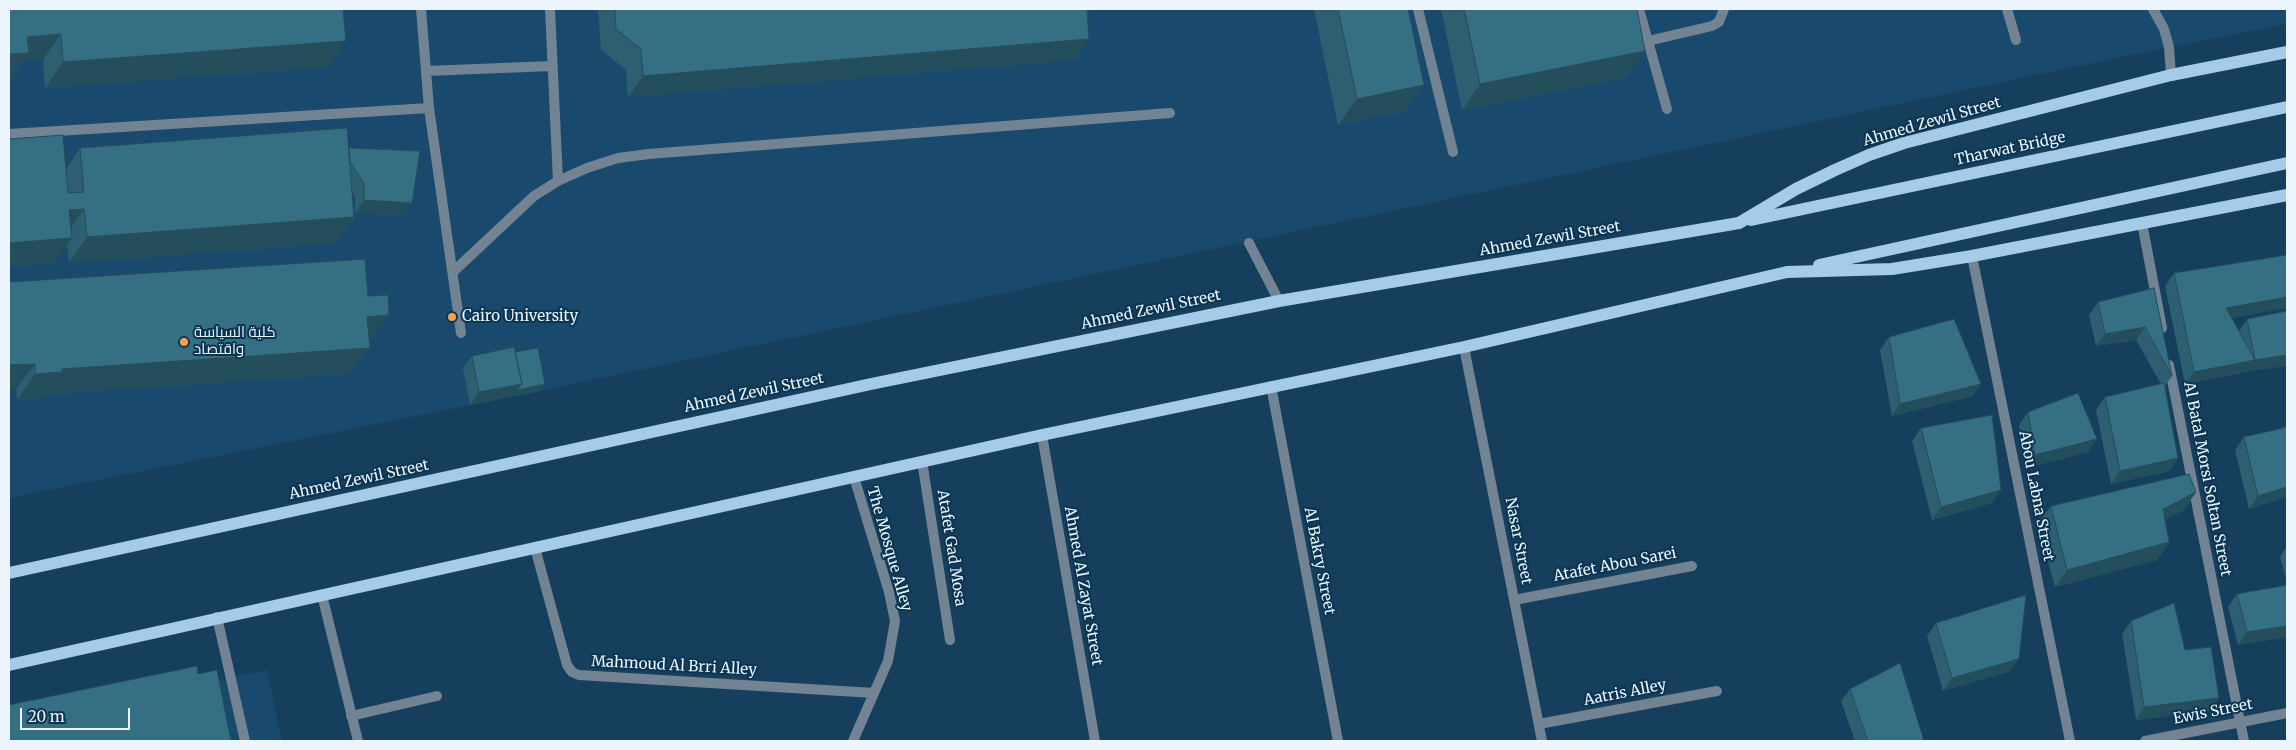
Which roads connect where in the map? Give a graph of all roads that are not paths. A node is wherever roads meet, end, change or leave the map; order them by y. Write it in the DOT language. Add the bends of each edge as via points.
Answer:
graph roads {
  1 [pos="421,9"];
  2 [pos="550,9"];
  3 [pos="1418,9"];
  4 [pos="1639,9"];
  5 [pos="1724,9"];
  6 [pos="2007,9"];
  7 [pos="2153,9"];
  8 [pos="2016,40"];
  9 [pos="1648,41"];
  10 [pos="2287,52"];
  11 [pos="552,66"];
  12 [pos="426,71"];
  13 [pos="2171,75"];
  14 [pos="2287,106"];
  15 [pos="429,108"];
  16 [pos="1667,109"];
  17 [pos="1170,113"];
  18 [pos="9,134"];
  19 [pos="1453,152"];
  20 [pos="2287,163"];
  21 [pos="558,181"];
  22 [pos="2287,195"];
  23 [pos="1739,223"];
  24 [pos="2142,223"];
  25 [pos="1249,243"];
  26 [pos="1972,256"];
  27 [pos="454,271"];
  28 [pos="1787,272"];
  29 [pos="1279,301"];
  30 [pos="462,332"];
  31 [pos="1464,346"];
  32 [pos="1271,386"];
  33 [pos="1042,435"];
  34 [pos="922,461"];
  35 [pos="854,477"];
  36 [pos="535,548"];
  37 [pos="1692,566"];
  38 [pos="9,573"];
  39 [pos="322,595"];
  40 [pos="1514,600"];
  41 [pos="217,617"];
  42 [pos="950,640"];
  43 [pos="9,665"];
  44 [pos="1717,691"];
  45 [pos="874,692"];
  46 [pos="437,696"];
  47 [pos="2287,713"];
  48 [pos="352,716"];
  49 [pos="2240,722"];
  50 [pos="1539,724"];
  51 [pos="245,741"];
  52 [pos="358,741"];
  53 [pos="853,741"];
  54 [pos="1095,741"];
  55 [pos="1338,741"];
  56 [pos="1542,741"];
  57 [pos="2070,741"];
  58 [pos="2144,741"];
  59 [pos="2244,741"];
  1 -- 12 [label="street"];
  2 -- 11 [label="street"];
  3 -- 19 [label="street"];
  4 -- 9 [label="street"];
  5 -- 9 [label="street" via="1719,22 1712,26"];
  6 -- 8 [label="street"];
  7 -- 13 [label="street" via="2164,29"];
  9 -- 16 [label="street"];
  10 -- 13 [label="main road, Ahmed Zewil Street"];
  11 -- 12 [label="street"];
  11 -- 21 [label="street"];
  12 -- 15 [label="street"];
  13 -- 23 [label="main road, Ahmed Zewil Street" via="1869,154 1796,189"];
  14 -- 23 [label="main road, Tharwat Bridge"];
  15 -- 18 [label="street"];
  15 -- 27 [label="street"];
  17 -- 21 [label="street" via="649,154 618,158"];
  20 -- 28 [label="main road"];
  21 -- 27 [label="street" via="512,215"];
  22 -- 24 [label="main road"];
  23 -- 29 [label="main road, Ahmed Zewil Street"];
  24 -- 26 [label="main road"];
  24 -- 49 [label="street, Al Batal Morsi Soltan Street"];
  25 -- 29 [label="street"];
  26 -- 28 [label="main road" via="1892,269"];
  26 -- 57 [label="street, Abou Labna Street"];
  27 -- 30 [label="street"];
  28 -- 31 [label="main road"];
  29 -- 38 [label="main road, Ahmed Zewil Street" via="861,386"];
  31 -- 32 [label="main road"];
  31 -- 40 [label="street, Nasar Street"];
  32 -- 33 [label="main road"];
  32 -- 55 [label="street, Al Bakry Street"];
  33 -- 34 [label="main road"];
  33 -- 54 [label="street, Ahmed Al Zayat Street"];
  34 -- 35 [label="main road"];
  34 -- 42 [label="street, Atafet Gad Mosa"];
  35 -- 36 [label="main road"];
  35 -- 45 [label="street, The Mosque Alley" via="889,592 894,621 888,661"];
  36 -- 39 [label="main road"];
  36 -- 45 [label="street, Mahmoud Al Brri Alley" via="567,665 579,675"];
  37 -- 40 [label="street, Atafet Abou Sarei"];
  39 -- 41 [label="main road"];
  39 -- 48 [label="street"];
  40 -- 50 [label="street, Nasar Street"];
  41 -- 43 [label="main road"];
  41 -- 51 [label="street"];
  44 -- 50 [label="street, Aatris Alley"];
  45 -- 53 [label="street, The Mosque Alley"];
  46 -- 48 [label="street"];
  47 -- 49 [label="street, Ewis Street"];
  48 -- 52 [label="street"];
  49 -- 58 [label="street, Ewis Street"];
  49 -- 59 [label="street, Al Batal Morsi Soltan Street"];
  50 -- 56 [label="street, Nasar Street"];
}
